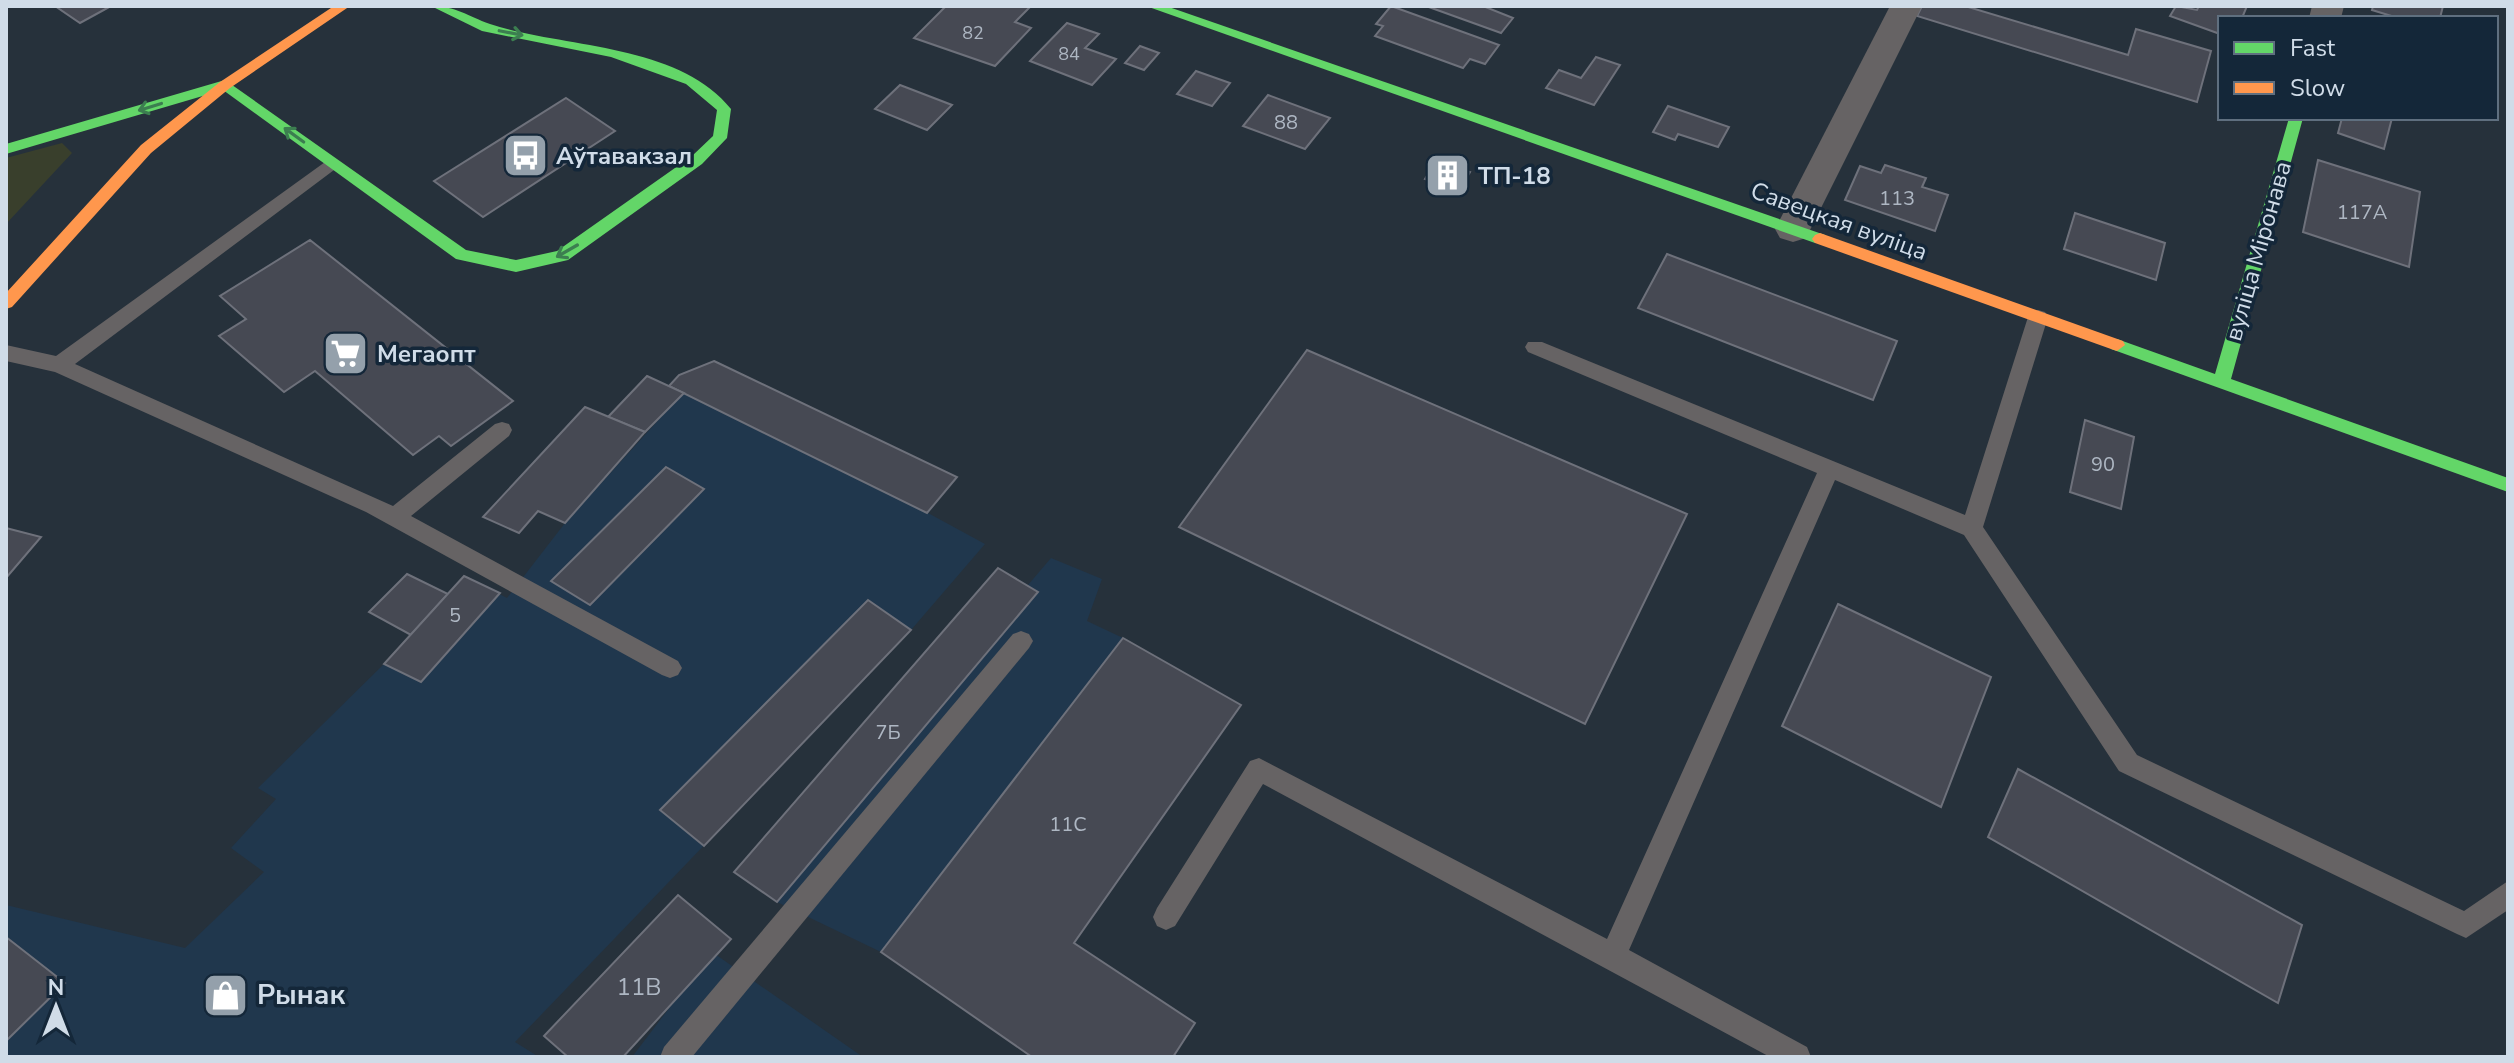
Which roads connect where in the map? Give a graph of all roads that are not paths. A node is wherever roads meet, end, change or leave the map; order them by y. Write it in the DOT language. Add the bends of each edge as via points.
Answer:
graph roads {
  1 [pos="343,6"];
  2 [pos="438,6"];
  3 [pos="1153,6"];
  4 [pos="1906,6"];
  5 [pos="225,85"];
  6 [pos="2295,120"];
  7 [pos="6,149"];
  8 [pos="332,163"];
  9 [pos="1793,229"];
  10 [pos="6,303"];
  11 [pos="2038,317"];
  12 [pos="1535,347"];
  13 [pos="6,353"];
  14 [pos="59,365"];
  15 [pos="2221,383"];
  16 [pos="502,430"];
  17 [pos="1829,469"];
  18 [pos="2508,485"];
  19 [pos="394,517"];
  20 [pos="1972,528"];
  21 [pos="1021,641"];
  22 [pos="670,668"];
  23 [pos="2508,894"];
  24 [pos="1166,917"];
  25 [pos="1613,956"];
  26 [pos="674,1057"];
  27 [pos="1797,1057"];
  1 -- 5 [label="main road"];
  2 -- 8 [label="main road, one-way" via="487,28 614,53 691,81 724,109 720,138 562,256 516,266 462,255"];
  3 -- 9 [label="main road, Савецкая вуліца"];
  4 -- 9 [label="street"];
  5 -- 7 [label="main road, one-way"];
  8 -- 5 [label="main road, one-way"];
  5 -- 10 [label="main road" via="146,149"];
  6 -- 15 [label="main road, вуліца Міронава"];
  8 -- 14 [label="lane"];
  9 -- 11 [label="main road, Савецкая вуліца"];
  11 -- 15 [label="main road, Савецкая вуліца"];
  11 -- 20 [label="lane"];
  12 -- 17 [label="lane"];
  13 -- 14 [label="lane"];
  14 -- 19 [label="lane"];
  15 -- 18 [label="main road, Савецкая вуліца"];
  16 -- 19 [label="lane"];
  17 -- 20 [label="lane"];
  17 -- 25 [label="lane"];
  19 -- 22 [label="lane"];
  20 -- 23 [label="lane" via="2128,763 2466,925"];
  21 -- 26 [label="lane"];
  24 -- 25 [label="lane" via="1259,769"];
  25 -- 27 [label="lane"];
}
